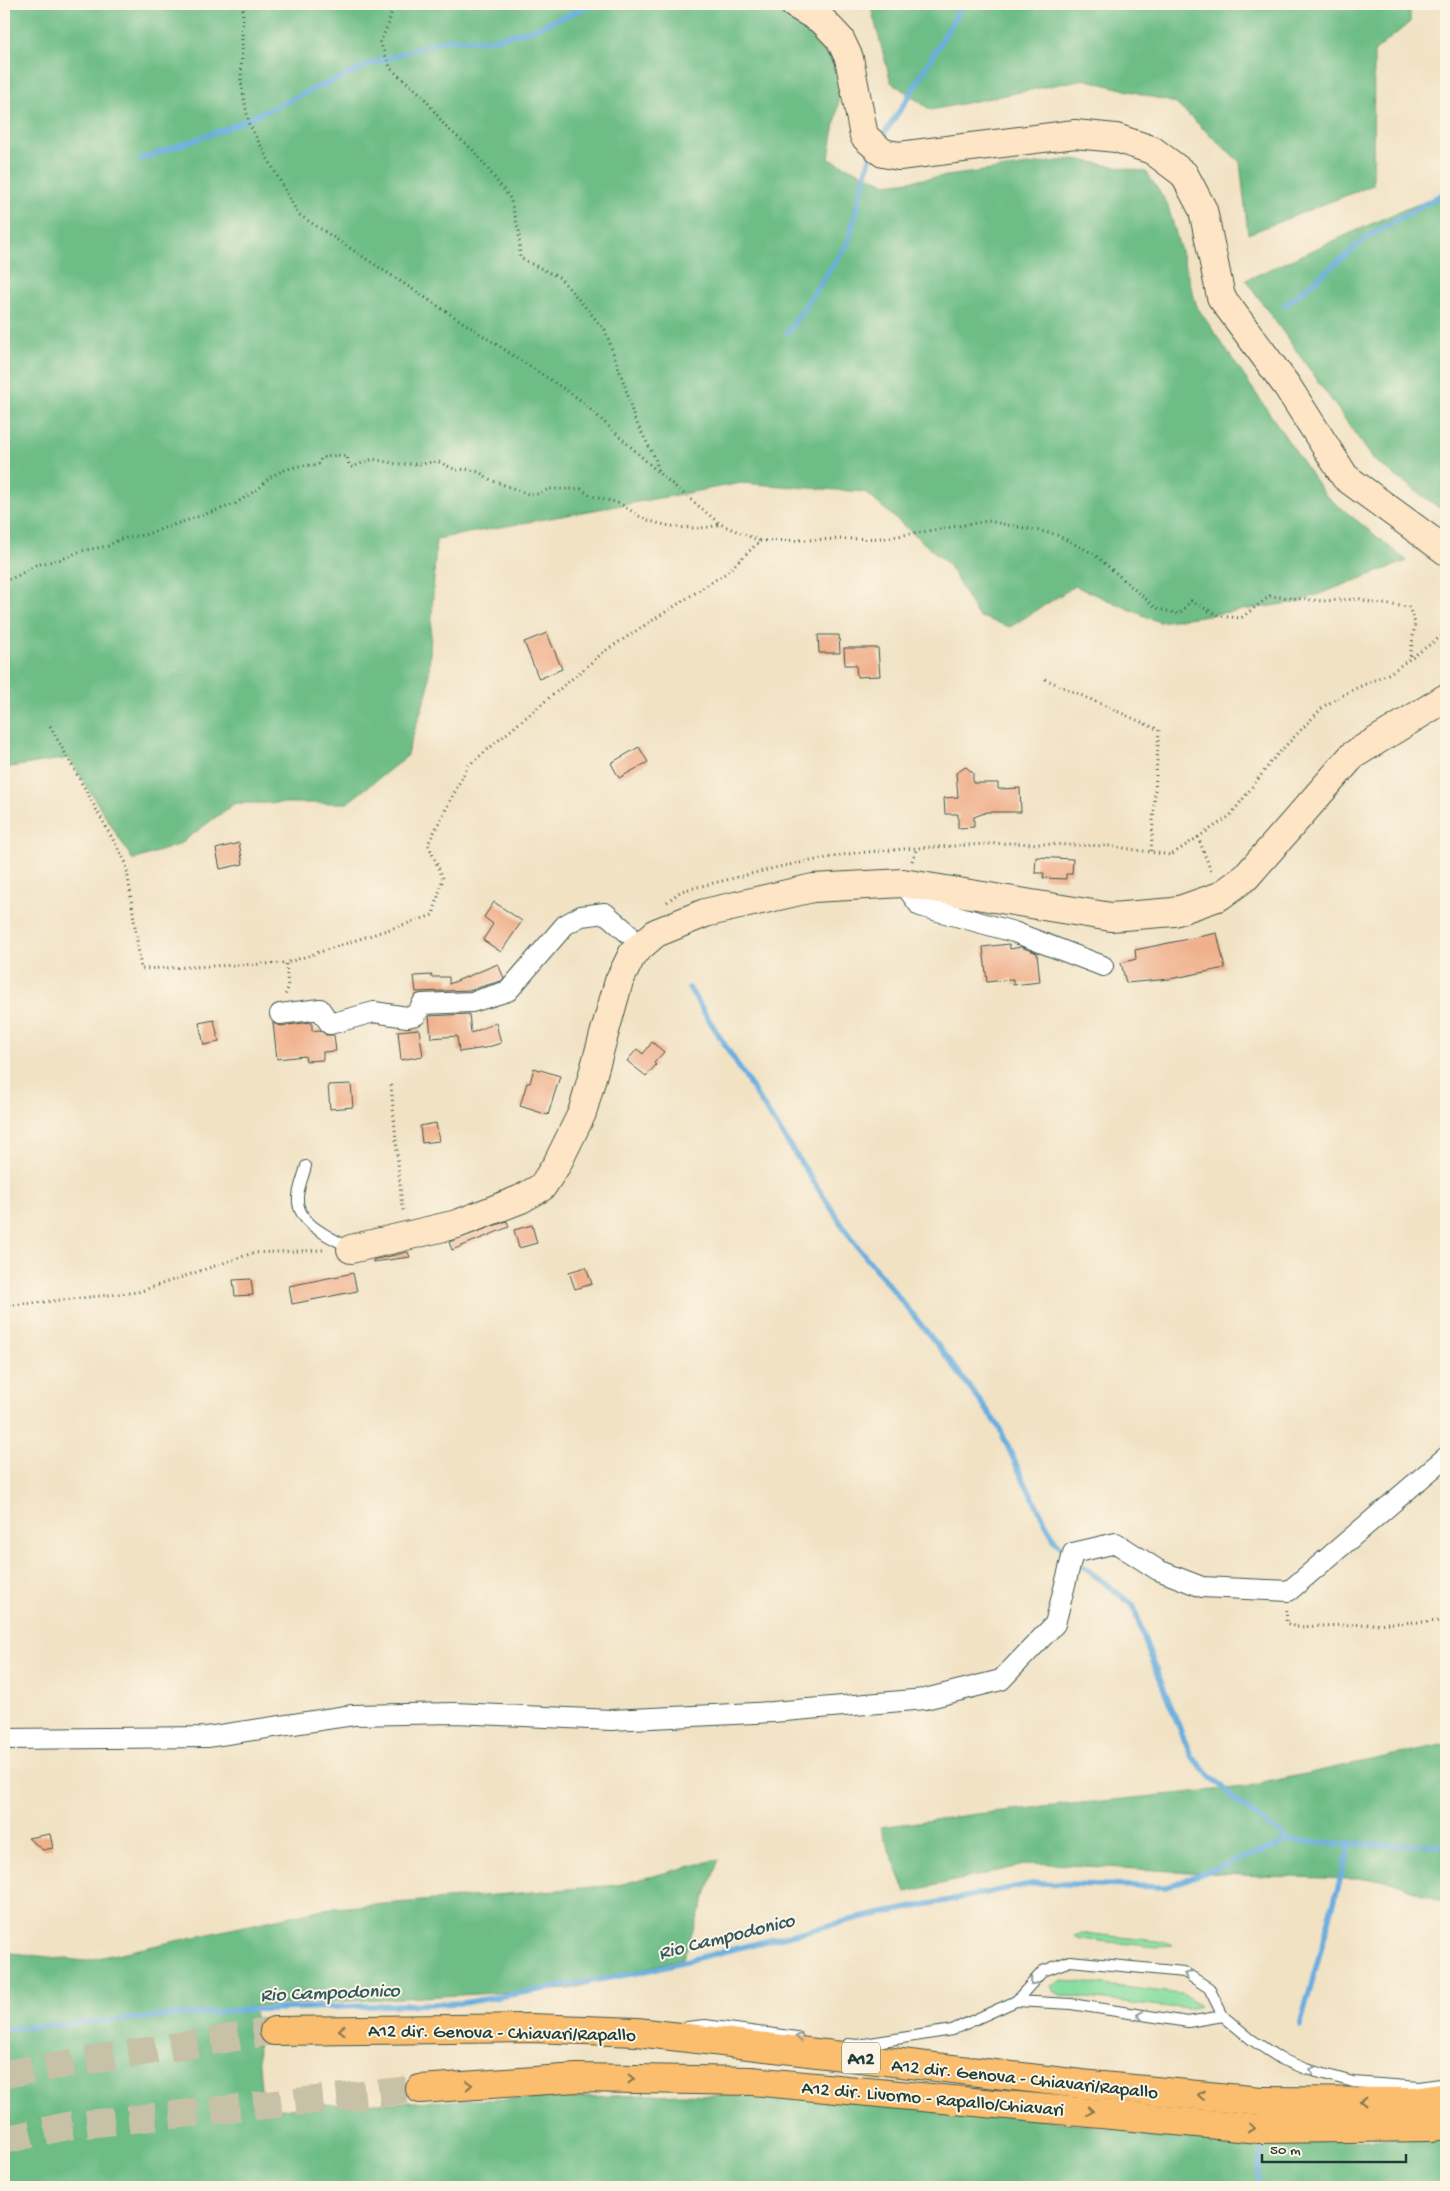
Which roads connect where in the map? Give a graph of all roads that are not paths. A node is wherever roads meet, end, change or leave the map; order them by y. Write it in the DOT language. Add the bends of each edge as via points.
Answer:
graph roads {
  1 [pos="794,4"];
  2 [pos="1446,551"];
  3 [pos="1446,698"];
  4 [pos="903,883"];
  5 [pos="628,933"];
  6 [pos="1102,966"];
  7 [pos="280,1014"];
  8 [pos="306,1166"];
  9 [pos="351,1249"];
  10 [pos="1446,1457"];
  11 [pos="4,1739"];
  12 [pos="1016,2001"];
  13 [pos="1223,2016"];
  14 [pos="274,2031"];
  15 [pos="637,2032"];
  16 [pos="810,2039"];
  17 [pos="839,2042"];
  18 [pos="1446,2084"];
  19 [pos="420,2089"];
  20 [pos="1446,2097"];
  21 [pos="1446,2125"];
  1 -- 2 [label="street" via="823,21 840,39 848,58 864,136 883,153 900,156 1075,134 1116,138 1152,150 1184,174 1203,210 1221,297 1287,386 1345,477"];
  3 -- 4 [label="street" via="1353,755 1246,877 1220,896 1174,912 1111,918"];
  4 -- 6 [label="street" via="920,906 1014,932"];
  4 -- 9 [label="street" via="813,888 771,896 705,913 656,933 633,953 619,982 582,1113 542,1187 521,1199 456,1224"];
  5 -- 7 [label="street" via="606,913 581,916 564,925 508,991 472,1002 422,1004 416,1015 407,1017 374,1012 330,1024 320,1009"];
  8 -- 9 [label="lane" via="298,1197 299,1208 315,1228"];
  10 -- 11 [label="street" via="1289,1591 1202,1587 1158,1570 1116,1543 1073,1554 1055,1624 1001,1680 924,1699 773,1712 611,1720 455,1714 353,1715 206,1737"];
  13 -- 12 [label="lane, one-way" via="1188,2022 1071,2004"];
  13 -- 12 [label="lane, one-way" via="1209,1988 1184,1972 1070,1961 1042,1971"];
  12 -- 17 [label="lane" via="952,2030 858,2045"];
  18 -- 13 [label="lane, one-way" via="1420,2087 1353,2082 1306,2069 1280,2059"];
  15 -- 14 [label="highway, A12 dir. Genova - Chiavari/Rapallo / A12, one-way" via="531,2028"];
  16 -- 15 [label="lane, one-way" via="705,2025"];
  20 -- 15 [label="highway, A12 dir. Genova - Chiavari/Rapallo / A12, one-way" via="1415,2102 1261,2101 1081,2084"];
  19 -- 21 [label="highway, A12 dir. Livorno - Rapallo/Chiavari / A12, one-way" via="578,2078 752,2081 1260,2129"];
}
